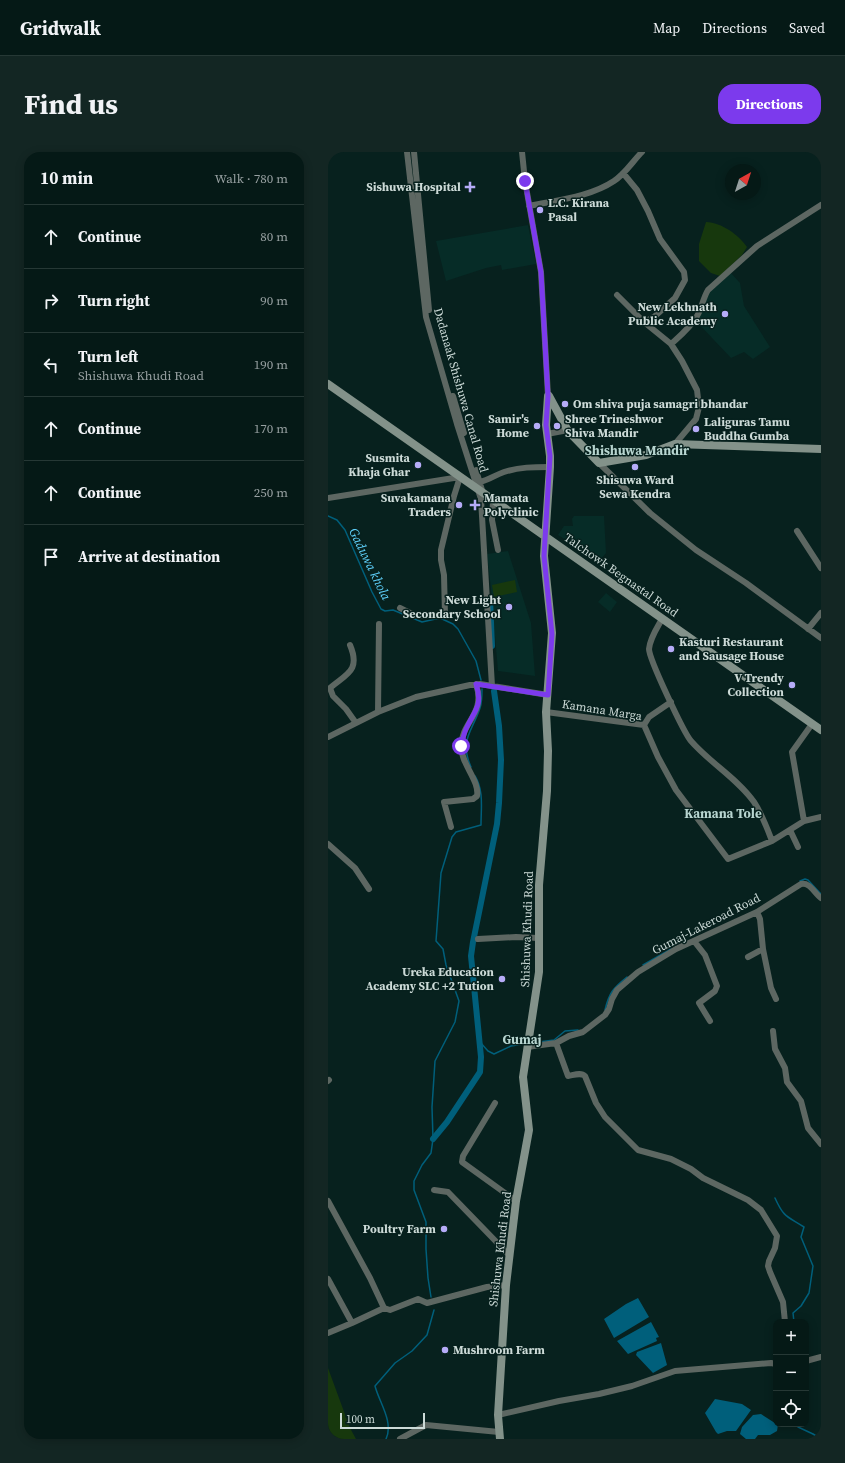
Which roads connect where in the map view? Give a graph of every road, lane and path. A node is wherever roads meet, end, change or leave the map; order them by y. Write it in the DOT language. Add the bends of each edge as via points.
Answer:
graph roads {
  1 [pos="407,152"];
  2 [pos="414,152"];
  3 [pos="522,152"];
  4 [pos="642,152"];
  5 [pos="622,173"];
  6 [pos="821,204"];
  7 [pos="529,206"];
  8 [pos="617,295"];
  9 [pos="644,322"];
  10 [pos="671,344"];
  11 [pos="328,384"];
  12 [pos="548,396"];
  13 [pos="568,430"];
  14 [pos="547,434"];
  15 [pos="675,444"];
  16 [pos="821,449"];
  17 [pos="599,463"];
  18 [pos="550,467"];
  19 [pos="460,477"];
  20 [pos="480,482"];
  21 [pos="481,492"];
  22 [pos="328,498"];
  23 [pos="493,501"];
  24 [pos="797,531"];
  25 [pos="546,537"];
  26 [pos="498,550"];
  27 [pos="821,568"];
  28 [pos="400,608"];
  29 [pos="821,613"];
  30 [pos="662,619"];
  31 [pos="379,624"];
  32 [pos="808,629"];
  33 [pos="821,638"];
  34 [pos="350,646"];
  35 [pos="476,684"];
  36 [pos="492,686"];
  37 [pos="548,695"];
  38 [pos="671,702"];
  39 [pos="378,712"];
  40 [pos="546,712"];
  41 [pos="356,723"];
  42 [pos="812,724"];
  43 [pos="644,725"];
  44 [pos="821,730"];
  45 [pos="328,737"];
  46 [pos="821,817"];
  47 [pos="804,821"];
  48 [pos="451,827"];
  49 [pos="790,830"];
  50 [pos="772,841"];
  51 [pos="328,844"];
  52 [pos="798,846"];
  53 [pos="369,889"];
  54 [pos="821,898"];
  55 [pos="757,912"];
  56 [pos="538,938"];
  57 [pos="478,939"];
  58 [pos="694,941"];
  59 [pos="763,949"];
  60 [pos="748,957"];
  61 [pos="776,999"];
  62 [pos="710,1021"];
  63 [pos="773,1031"];
  64 [pos="556,1043"];
  65 [pos="527,1047"];
  66 [pos="495,1103"];
  67 [pos="821,1144"];
  68 [pos="434,1190"];
  69 [pos="328,1201"];
  70 [pos="516,1201"];
  71 [pos="510,1256"];
  72 [pos="328,1279"];
  73 [pos="506,1285"];
  74 [pos="384,1308"];
  75 [pos="785,1319"];
  76 [pos="352,1323"];
  77 [pos="328,1333"];
  78 [pos="821,1357"];
  79 [pos="809,1360"];
  80 [pos="773,1364"];
  81 [pos="498,1415"];
  82 [pos="499,1436"];
  83 [pos="400,1439"];
  1 -- 21 [label="street, Dadanaak Shishuwa Canal Road" via="426,317 457,424"];
  2 -- 20 [label="street, Dadanaak Shishuwa Canal Road" via="430,315 464,436"];
  3 -- 7 [label="street"];
  4 -- 5 [label="street"];
  5 -- 7 [label="street" via="616,180 580,195"];
  5 -- 9 [label="street" via="637,190 660,238 684,272 685,280 675,298 654,317"];
  6 -- 10 [label="street" via="757,246 708,290 697,316"];
  7 -- 12 [label="street" via="541,272"];
  8 -- 9 [label="street"];
  9 -- 10 [label="street"];
  10 -- 15 [label="street" via="697,390 699,407 696,418"];
  11 -- 19 [label="main road, Talchowk Begnastal Road"];
  12 -- 13 [label="main road"];
  12 -- 14 [label="main road, Shishuwa Khudi Road"];
  13 -- 14 [label="street"];
  13 -- 17 [label="main road"];
  14 -- 18 [label="main road, Shishuwa Khudi Road"];
  15 -- 16 [label="main road"];
  15 -- 17 [label="main road" via="646,455"];
  17 -- 32 [label="street" via="650,513 696,550"];
  18 -- 20 [label="street" via="516,469"];
  18 -- 25 [label="main road, Shishuwa Khudi Road"];
  19 -- 21 [label="main road, Talchowk Begnastal Road"];
  19 -- 22 [label="street"];
  19 -- 28 [label="street" via="441,550 445,615 416,616"];
  20 -- 21 [label="street, Dadanaak Shishuwa Canal Road"];
  21 -- 23 [label="main road, Talchowk Begnastal Road"];
  21 -- 36 [label="street"];
  23 -- 25 [label="main road, Talchowk Begnastal Road"];
  23 -- 26 [label="street" via="492,520"];
  24 -- 27 [label="street"];
  25 -- 30 [label="main road, Talchowk Begnastal Road"];
  25 -- 37 [label="main road, Shishuwa Khudi Road" via="544,556 552,634"];
  29 -- 32 [label="street"];
  30 -- 38 [label="street" via="649,649"];
  30 -- 42 [label="main road, Talchowk Begnastal Road"];
  31 -- 39 [label="street"];
  32 -- 33 [label="street"];
  34 -- 41 [label="street" via="354,654 352,670 330,688 333,696 346,708"];
  35 -- 36 [label="street"];
  35 -- 39 [label="street" via="416,697"];
  35 -- 48 [label="street" via="479,702 461,746 477,796 473,799 444,802"];
  36 -- 37 [label="street"];
  37 -- 40 [label="main road, Shishuwa Khudi Road"];
  38 -- 43 [label="street" via="649,717"];
  38 -- 50 [label="street" via="690,740 755,803"];
  39 -- 41 [label="street"];
  40 -- 43 [label="street, Kamana Marga"];
  40 -- 56 [label="main road, Shishuwa Khudi Road" via="547,791 539,885"];
  41 -- 45 [label="street"];
  42 -- 44 [label="main road, Talchowk Begnastal Road"];
  42 -- 47 [label="street" via="792,752"];
  43 -- 50 [label="street, Kamana Marga" via="676,790 728,859"];
  46 -- 47 [label="street, Kamana Marga"];
  47 -- 49 [label="street, Kamana Marga"];
  49 -- 50 [label="street, Kamana Marga"];
  49 -- 52 [label="street"];
  51 -- 53 [label="street" via="355,868"];
  54 -- 55 [label="street, Gumaj-Lakeroad Road" via="809,885 803,883"];
  55 -- 58 [label="street, Gumaj-Lakeroad Road"];
  55 -- 59 [label="street"];
  56 -- 57 [label="street"];
  56 -- 65 [label="main road, Shishuwa Khudi Road" via="539,972"];
  58 -- 62 [label="street" via="705,955 717,986 715,991 700,1003"];
  58 -- 64 [label="street, Gumaj-Lakeroad Road" via="638,972 617,990 609,1010 601,1019 583,1032"];
  59 -- 60 [label="street"];
  59 -- 61 [label="street" via="771,988"];
  63 -- 67 [label="street" via="775,1049 787,1082 801,1101 808,1128"];
  64 -- 65 [label="street, Gumaj-Lakeroad Road"];
  64 -- 75 [label="street" via="568,1076 579,1073 585,1076 605,1118 638,1150 671,1159 690,1168 761,1210 777,1236 768,1266 783,1302"];
  65 -- 70 [label="main road, Shishuwa Khudi Road" via="523,1077 529,1130"];
  66 -- 70 [label="street" via="463,1156 462,1162"];
  68 -- 71 [label="street" via="448,1192"];
  69 -- 74 [label="street"];
  70 -- 71 [label="main road, Shishuwa Khudi Road"];
  71 -- 73 [label="main road, Shishuwa Khudi Road"];
  72 -- 76 [label="street"];
  73 -- 74 [label="street" via="487,1286 427,1303 418,1299 390,1310"];
  73 -- 81 [label="main road, Shishuwa Khudi Road"];
  74 -- 76 [label="street"];
  76 -- 77 [label="street"];
  78 -- 79 [label="street"];
  80 -- 81 [label="street" via="675,1371 600,1394"];
  81 -- 82 [label="main road, Shishuwa Khudi Road"];
  82 -- 83 [label="street" via="426,1425"];
}
